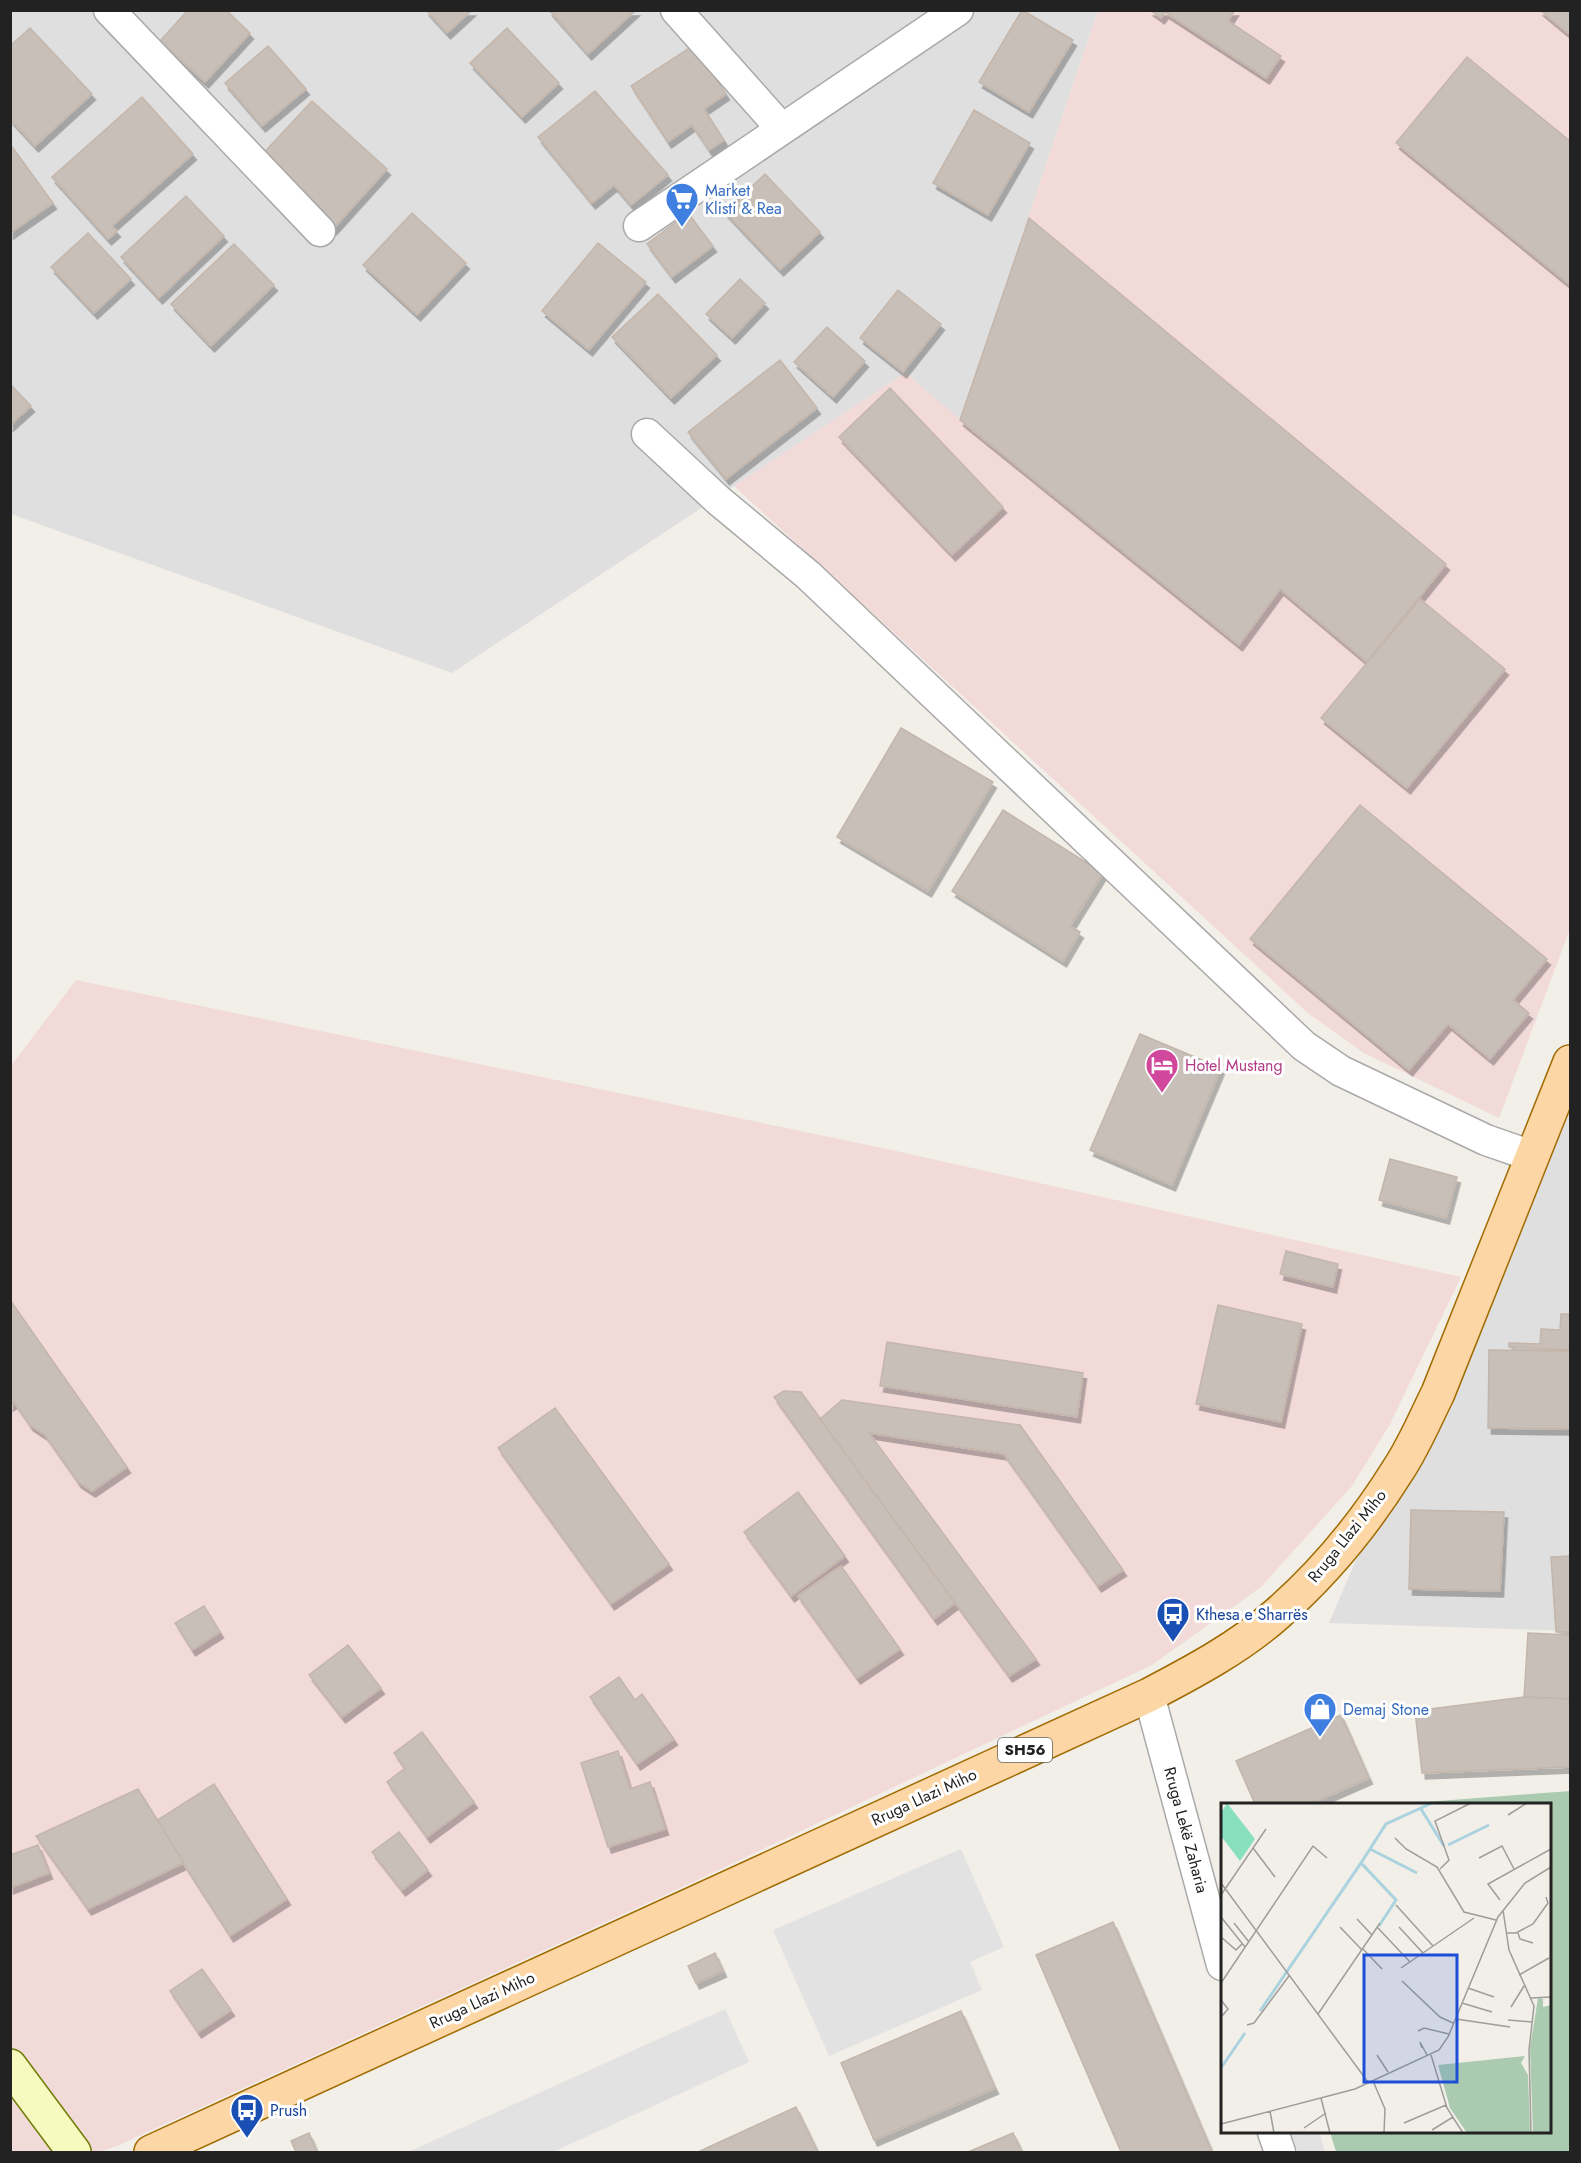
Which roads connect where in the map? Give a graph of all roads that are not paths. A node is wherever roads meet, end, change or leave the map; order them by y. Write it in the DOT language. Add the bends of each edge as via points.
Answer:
graph roads {
  1 [pos="109,10"];
  2 [pos="676,10"];
  3 [pos="958,10"];
  4 [pos="781,128"];
  5 [pos="639,226"];
  6 [pos="320,231"];
  7 [pos="647,434"];
  8 [pos="1570,1062"];
  9 [pos="1564,1095"];
  10 [pos="1532,1156"];
  11 [pos="1149,1695"];
  12 [pos="1221,1961"];
  13 [pos="10,2066"];
  14 [pos="1273,2133"];
  15 [pos="161,2150"];
  16 [pos="74,2152"];
  17 [pos="1280,2152"];
  1 -- 6 [label="street"];
  2 -- 4 [label="street"];
  3 -- 4 [label="street"];
  4 -- 5 [label="street"];
  7 -- 10 [label="street" via="808,575 1304,1046 1352,1076 1486,1140"];
  8 -- 9 [label="main road, Rruga Llazi Miho / SH56"];
  9 -- 10 [label="main road, Rruga Llazi Miho / SH56"];
  10 -- 11 [label="main road, Rruga Llazi Miho / SH56" via="1438,1393 1380,1497 1312,1581 1276,1616 1209,1663"];
  11 -- 12 [label="street, Rruga Lekë Zaharia"];
  11 -- 15 [label="main road, Rruga Llazi Miho / SH56"];
  13 -- 16 [label="street"];
  14 -- 17 [label="street"];
}
